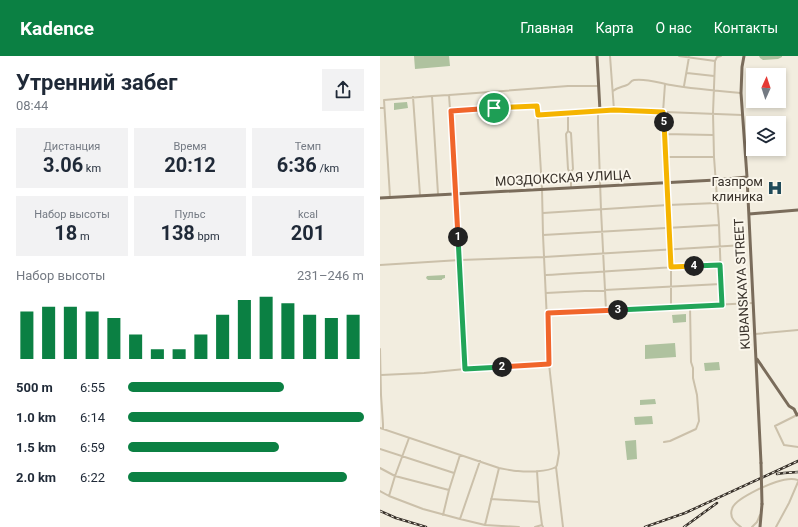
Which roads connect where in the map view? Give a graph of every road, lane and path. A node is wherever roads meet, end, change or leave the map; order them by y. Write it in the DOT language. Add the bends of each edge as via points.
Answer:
graph roads {
  1 [pos="597,56"];
  2 [pos="610,56"];
  3 [pos="679,56"];
  4 [pos="721,56"];
  5 [pos="744,56"];
  6 [pos="690,57"];
  7 [pos="716,62"];
  8 [pos="687,73"];
  9 [pos="714,76"];
  10 [pos="665,84"];
  11 [pos="599,86"];
  12 [pos="684,87"];
  13 [pos="613,91"];
  14 [pos="714,91"];
  15 [pos="741,93"];
  16 [pos="449,95"];
  17 [pos="432,96"];
  18 [pos="413,97"];
  19 [pos="380,108"];
  20 [pos="384,108"];
  21 [pos="614,110"];
  22 [pos="451,111"];
  23 [pos="600,111"];
  24 [pos="663,112"];
  25 [pos="713,113"];
  26 [pos="568,114"];
  27 [pos="538,115"];
  28 [pos="742,115"];
  29 [pos="568,131"];
  30 [pos="664,134"];
  31 [pos="714,135"];
  32 [pos="665,157"];
  33 [pos="714,157"];
  34 [pos="571,172"];
  35 [pos="747,177"];
  36 [pos="716,180"];
  37 [pos="666,182"];
  38 [pos="600,185"];
  39 [pos="571,187"];
  40 [pos="542,188"];
  41 [pos="456,193"];
  42 [pos="438,194"];
  43 [pos="420,195"];
  44 [pos="390,197"];
  45 [pos="380,198"];
  46 [pos="717,204"];
  47 [pos="668,205"];
  48 [pos="601,210"];
  49 [pos="798,210"];
  50 [pos="543,213"];
  51 [pos="749,214"];
  52 [pos="719,225"];
  53 [pos="669,228"];
  54 [pos="602,231"];
  55 [pos="543,235"];
  56 [pos="744,245"];
  57 [pos="719,247"];
  58 [pos="670,249"];
  59 [pos="603,254"];
  60 [pos="544,257"];
  61 [pos="460,260"];
  62 [pos="380,264"];
  63 [pos="720,265"];
  64 [pos="671,267"];
  65 [pos="604,272"];
  66 [pos="546,275"];
  67 [pos="721,284"];
  68 [pos="672,286"];
  69 [pos="605,290"];
  70 [pos="546,293"];
  71 [pos="753,303"];
  72 [pos="722,305"];
  73 [pos="672,306"];
  74 [pos="690,306"];
  75 [pos="606,310"];
  76 [pos="548,313"];
  77 [pos="798,330"];
  78 [pos="755,334"];
  79 [pos="380,349"];
  80 [pos="756,357"];
  81 [pos="549,364"];
  82 [pos="465,369"];
  83 [pos="381,375"];
  84 [pos="798,407"];
  85 [pos="794,409"];
  86 [pos="797,414"];
  87 [pos="381,429"];
  88 [pos="409,438"];
  89 [pos="664,442"];
  90 [pos="798,447"];
  91 [pos="380,449"];
  92 [pos="460,455"];
  93 [pos="402,456"];
  94 [pos="480,461"];
  95 [pos="556,467"];
  96 [pos="380,468"];
  97 [pos="499,468"];
  98 [pos="536,471"];
  99 [pos="454,472"];
  100 [pos="394,476"];
  101 [pos="798,481"];
  102 [pos="449,490"];
  103 [pos="380,491"];
  104 [pos="389,496"];
  105 [pos="491,498"];
  106 [pos="539,502"];
  107 [pos="762,510"];
  108 [pos="443,515"];
  109 [pos="460,519"];
  110 [pos="563,523"];
  111 [pos="485,525"];
  112 [pos="543,526"];
  113 [pos="519,527"];
  114 [pos="535,527"];
  115 [pos="558,527"];
  116 [pos="563,527"];
  117 [pos="741,527"];
  118 [pos="752,527"];
  119 [pos="760,527"];
  120 [pos="776,527"];
  1 -- 11 [label="main road"];
  2 -- 13 [label="street"];
  3 -- 6 [label="street"];
  4 -- 7 [label="street" via="717,57"];
  5 -- 15 [label="main road, KUBANSKAYA STREET"];
  6 -- 7 [label="street"];
  6 -- 8 [label="street"];
  7 -- 9 [label="street"];
  8 -- 9 [label="street"];
  8 -- 12 [label="street"];
  9 -- 14 [label="street"];
  10 -- 12 [label="street"];
  10 -- 13 [label="street" via="637,80"];
  10 -- 24 [label="street"];
  11 -- 16 [label="street"];
  11 -- 23 [label="main road"];
  12 -- 14 [label="street"];
  13 -- 21 [label="street"];
  14 -- 15 [label="street"];
  14 -- 25 [label="street"];
  15 -- 28 [label="main road, KUBANSKAYA STREET"];
  16 -- 17 [label="street"];
  16 -- 22 [label="street"];
  17 -- 18 [label="street"];
  17 -- 42 [label="street"];
  18 -- 20 [label="street" via="384,100"];
  18 -- 43 [label="street"];
  19 -- 20 [label="street"];
  20 -- 44 [label="street"];
  21 -- 23 [label="street"];
  21 -- 24 [label="street"];
  22 -- 27 [label="street" via="537,106"];
  22 -- 41 [label="street"];
  23 -- 26 [label="street"];
  23 -- 38 [label="street"];
  24 -- 25 [label="street"];
  24 -- 30 [label="street"];
  25 -- 28 [label="street"];
  25 -- 31 [label="street"];
  26 -- 27 [label="street"];
  26 -- 29 [label="street"];
  27 -- 40 [label="street"];
  28 -- 35 [label="main road, KUBANSKAYA STREET"];
  29 -- 34 [label="street" via="571,133"];
  29 -- 34 [label="street" via="568,169"];
  30 -- 31 [label="street"];
  30 -- 32 [label="street"];
  31 -- 33 [label="street"];
  32 -- 33 [label="street"];
  32 -- 37 [label="street"];
  33 -- 36 [label="street"];
  34 -- 39 [label="street"];
  35 -- 36 [label="main road, МОЗДОКСКАЯ УЛИЦА"];
  35 -- 51 [label="main road, KUBANSKAYA STREET"];
  36 -- 37 [label="main road, МОЗДОКСКАЯ УЛИЦА"];
  36 -- 46 [label="street"];
  37 -- 38 [label="main road, МОЗДОКСКАЯ УЛИЦА"];
  37 -- 47 [label="street"];
  38 -- 39 [label="main road, МОЗДОКСКАЯ УЛИЦА"];
  38 -- 48 [label="street"];
  39 -- 40 [label="main road, МОЗДОКСКАЯ УЛИЦА"];
  40 -- 41 [label="main road, МОЗДОКСКАЯ УЛИЦА"];
  40 -- 50 [label="street"];
  41 -- 42 [label="main road, МОЗДОКСКАЯ УЛИЦА"];
  41 -- 61 [label="street"];
  42 -- 43 [label="main road, МОЗДОКСКАЯ УЛИЦА"];
  43 -- 44 [label="main road, МОЗДОКСКАЯ УЛИЦА"];
  44 -- 45 [label="main road, МОЗДОКСКАЯ УЛИЦА"];
  46 -- 47 [label="street"];
  46 -- 52 [label="street"];
  47 -- 48 [label="street"];
  47 -- 53 [label="street"];
  48 -- 50 [label="street"];
  48 -- 54 [label="street"];
  49 -- 51 [label="main road"];
  50 -- 55 [label="street"];
  51 -- 71 [label="main road, KUBANSKAYA STREET"];
  52 -- 53 [label="street"];
  52 -- 57 [label="street"];
  53 -- 54 [label="street"];
  53 -- 58 [label="street"];
  54 -- 55 [label="street"];
  54 -- 59 [label="street"];
  55 -- 60 [label="street"];
  56 -- 57 [label="street"];
  57 -- 58 [label="street"];
  57 -- 63 [label="street"];
  58 -- 59 [label="street"];
  58 -- 64 [label="street"];
  59 -- 60 [label="street"];
  59 -- 65 [label="street"];
  60 -- 61 [label="street"];
  60 -- 66 [label="street"];
  61 -- 62 [label="street"];
  61 -- 82 [label="street"];
  63 -- 64 [label="street"];
  63 -- 67 [label="street"];
  64 -- 65 [label="street"];
  64 -- 68 [label="street"];
  65 -- 66 [label="street"];
  65 -- 69 [label="street"];
  66 -- 70 [label="street"];
  67 -- 68 [label="street"];
  67 -- 72 [label="street"];
  68 -- 69 [label="street"];
  68 -- 73 [label="street"];
  69 -- 70 [label="street"];
  69 -- 75 [label="street"];
  70 -- 76 [label="street"];
  71 -- 72 [label="street"];
  71 -- 78 [label="main road, KUBANSKAYA STREET"];
  72 -- 74 [label="street"];
  73 -- 74 [label="street"];
  73 -- 75 [label="street"];
  74 -- 89 [label="street" via="691,362 699,421 696,429 670,442"];
  75 -- 76 [label="street"];
  76 -- 81 [label="street"];
  77 -- 78 [label="street"];
  78 -- 80 [label="main road, KUBANSKAYA STREET"];
  79 -- 83 [label="street"];
  80 -- 85 [label="main road" via="789,406"];
  80 -- 107 [label="main road, KUBANSKAYA STREET, bridge"];
  81 -- 82 [label="street"];
  81 -- 95 [label="street" via="559,454"];
  82 -- 83 [label="street"];
  83 -- 87 [label="street"];
  84 -- 85 [label="main road"];
  85 -- 86 [label="main road"];
  86 -- 90 [label="street" via="775,426 784,445"];
  87 -- 88 [label="street"];
  88 -- 92 [label="street"];
  88 -- 93 [label="street"];
  91 -- 93 [label="street"];
  92 -- 94 [label="street"];
  92 -- 99 [label="street"];
  93 -- 99 [label="street"];
  93 -- 100 [label="street"];
  94 -- 97 [label="street"];
  94 -- 109 [label="street"];
  95 -- 98 [label="street"];
  95 -- 110 [label="street"];
  96 -- 100 [label="street"];
  97 -- 98 [label="street" via="517,472"];
  97 -- 105 [label="street"];
  98 -- 106 [label="street"];
  99 -- 102 [label="street"];
  100 -- 102 [label="street"];
  100 -- 104 [label="street"];
  101 -- 117 [label="street" via="778,481 734,504 731,514"];
  101 -- 120 [label="street"];
  102 -- 108 [label="street"];
  103 -- 104 [label="street"];
  104 -- 108 [label="street"];
  105 -- 106 [label="street"];
  105 -- 111 [label="street"];
  106 -- 112 [label="street"];
  107 -- 118 [label="street"];
  107 -- 119 [label="main road, KUBANSKAYA STREET"];
  108 -- 109 [label="street"];
  109 -- 111 [label="street"];
  110 -- 115 [label="street"];
  110 -- 116 [label="street"];
  111 -- 113 [label="street"];
  112 -- 114 [label="street"];
}
